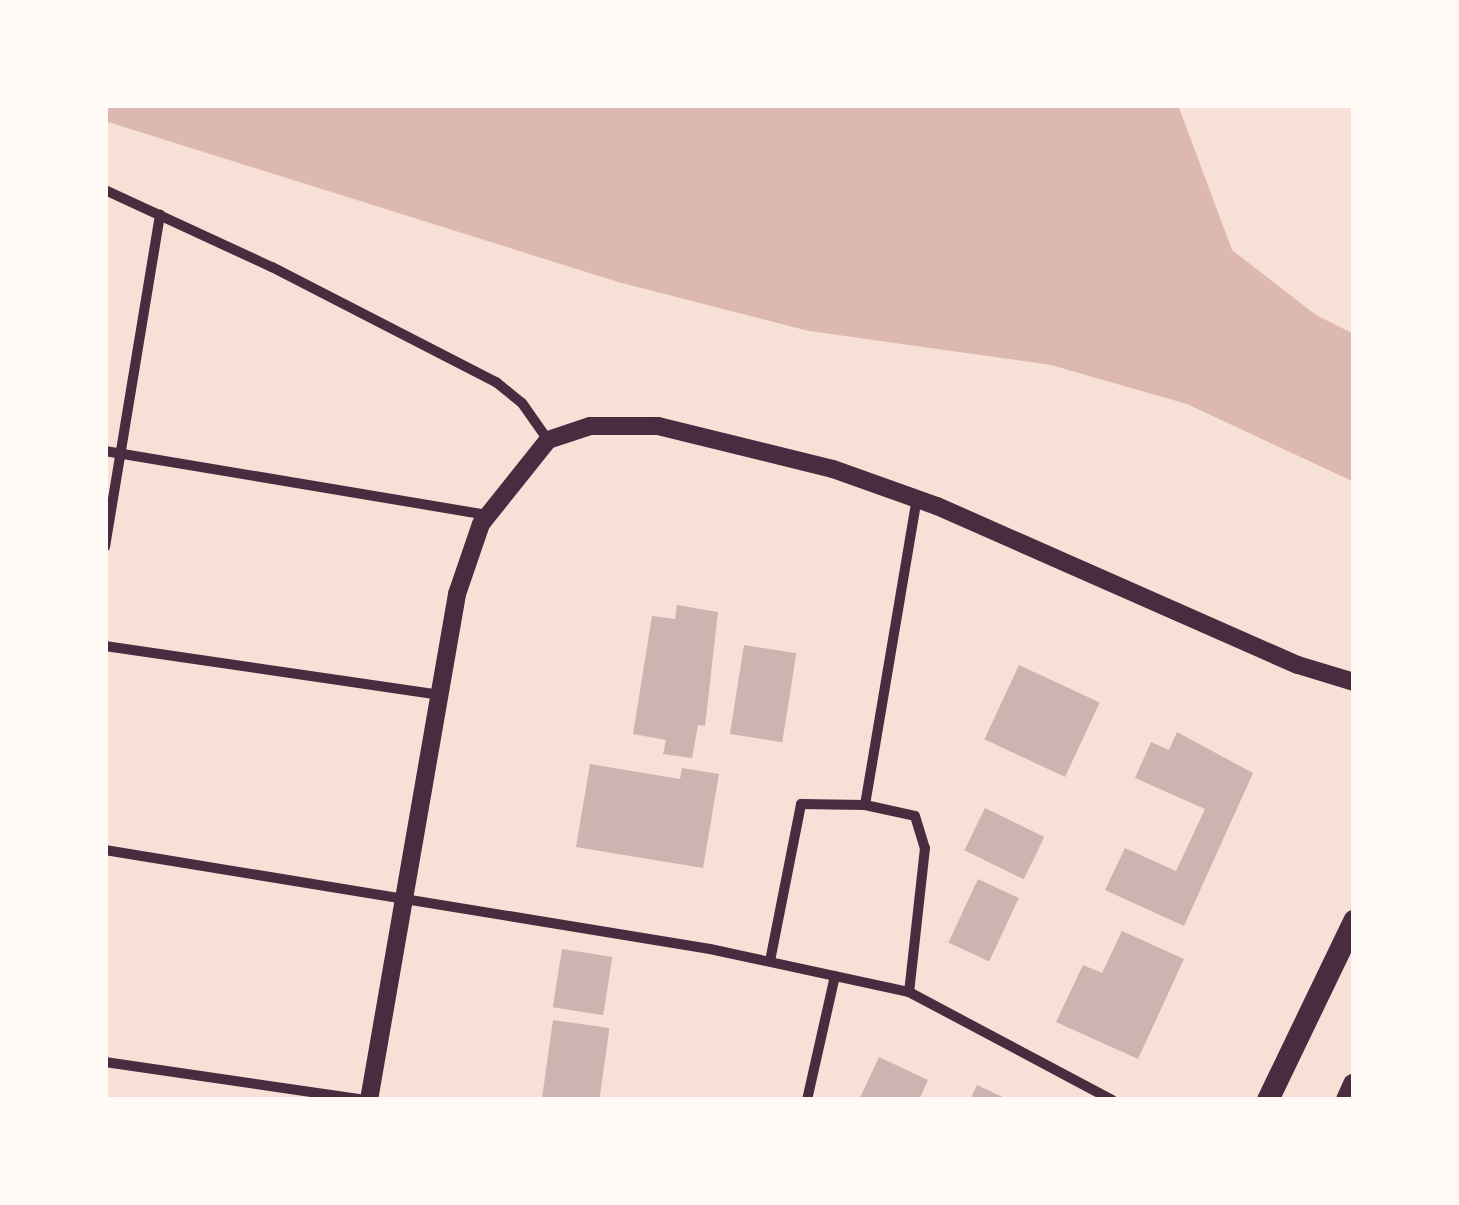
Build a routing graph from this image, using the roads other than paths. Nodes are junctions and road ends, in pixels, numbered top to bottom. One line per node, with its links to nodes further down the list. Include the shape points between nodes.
1 (105, 190): 2 (street)
2 (160, 215): 3 (street, via 496,382 522,402); 5 (street)
3 (548, 440): 6 (street, via 590,426 658,426 758,447); 7 (street)
4 (105, 450): 5 (street)
5 (120, 453): 7 (street); 8 (street)
6 (917, 499): 10 (street, via 1298,666); 12 (street)
7 (489, 515): 11 (street, via 458,594)
8 (105, 546)
9 (105, 646): 11 (street)
10 (1354, 682)
11 (436, 694): 14 (street)
12 (865, 805): 16 (street, via 808,800 797,812); 18 (street, via 915,816 925,833)
13 (105, 850): 14 (street)
14 (402, 898): 16 (street); 21 (street)
15 (1354, 921): 24 (main road)
16 (770, 961): 17 (street)
17 (835, 976): 18 (street); 22 (street)
18 (909, 992): 23 (street)
19 (105, 1062): 21 (street)
20 (1354, 1084): 25 (main road)
21 (368, 1100)
22 (807, 1100)
23 (1112, 1100)
24 (1268, 1100)
25 (1346, 1100)

